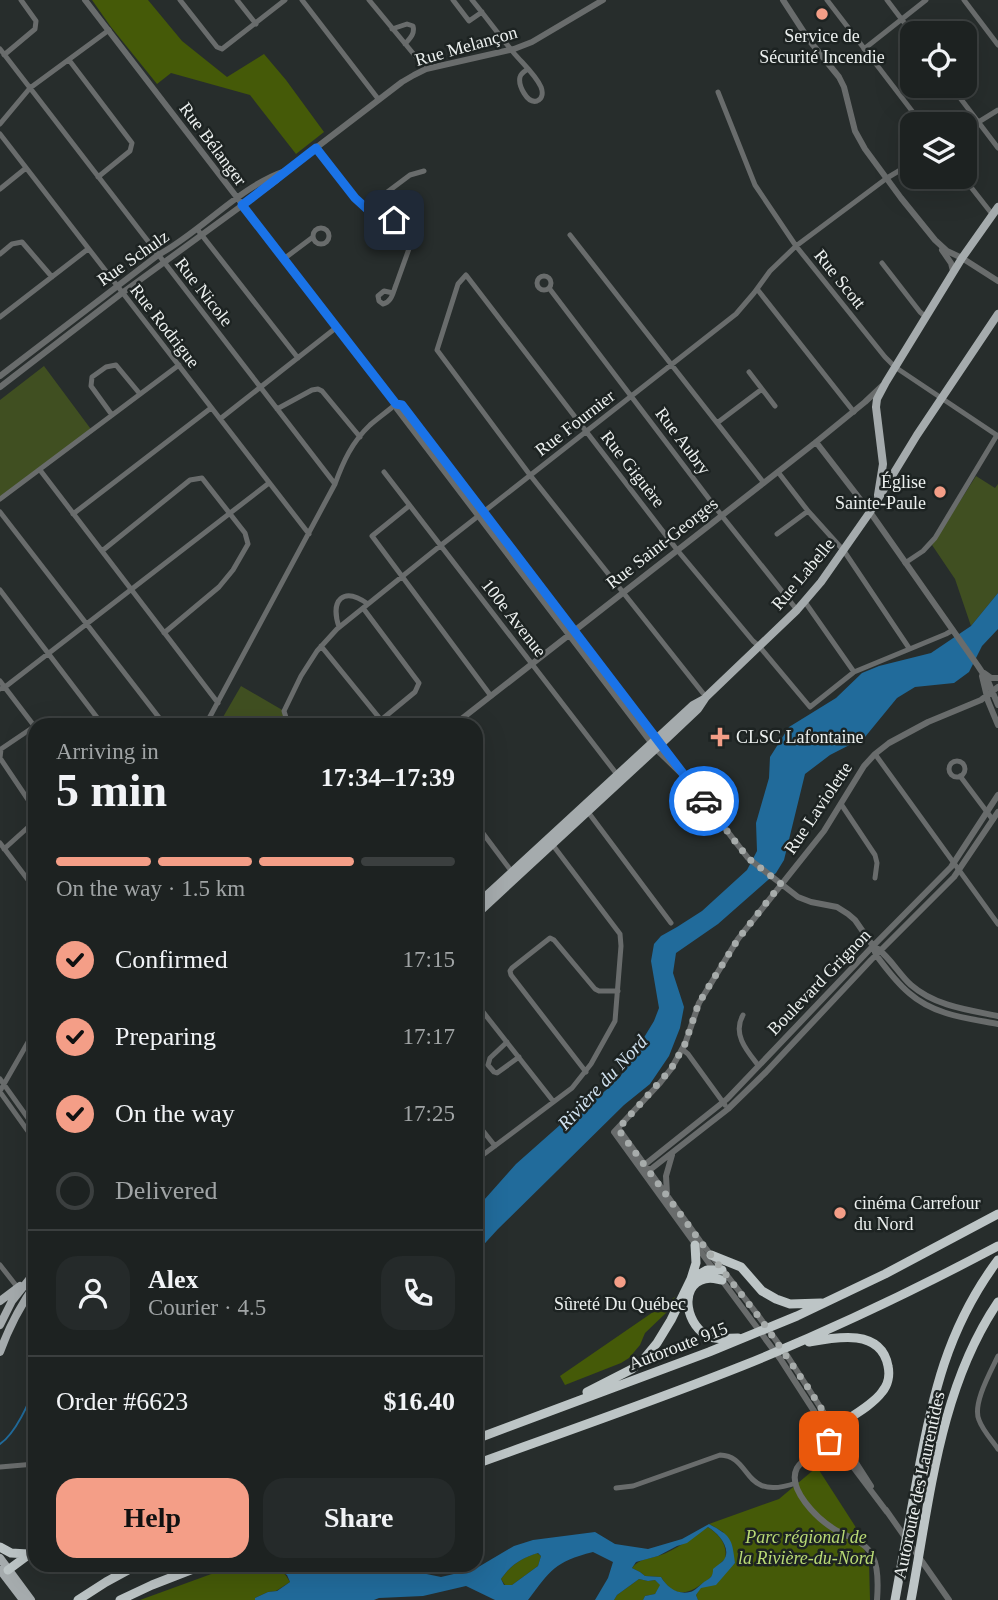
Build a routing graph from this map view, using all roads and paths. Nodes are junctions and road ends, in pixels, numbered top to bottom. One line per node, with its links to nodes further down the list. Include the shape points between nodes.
1 (21, 0): 27 (street, via 36,21 35,29)
2 (85, 0): 22 (street, Rue Bélanger)
3 (180, 0): 19 (street, via 222,49)
4 (237, 0): 19 (street)
5 (285, 0): 19 (street)
6 (302, 0): 34 (street)
7 (369, 0): 21 (street)
8 (453, 0): 17 (street, via 469,21)
9 (472, 0): 17 (street)
10 (603, 0): 25 (street, Rue Melançon, via 532,42)
11 (783, 0): 20 (street)
12 (789, 0): 20 (street)
13 (827, 0): 26 (street)
14 (887, 0): 18 (street)
15 (926, 0): 18 (street)
16 (964, 0): 24 (street)
17 (482, 12): 25 (street)
18 (902, 19): 26 (street)
19 (256, 23)
20 (799, 24): 46 (street, via 839,77 855,131)
21 (392, 29): 23 (street); 23 (street, via 412,26 412,37)
22 (109, 30): 28 (street); 49 (street, Rue Bélanger)
23 (405, 44): 29 (street)
24 (998, 45)
25 (511, 49): 29 (street, Rue Melançon); 30 (street)
26 (864, 49): 36 (street)
27 (2, 52): 31 (street, Rue Nicole)
28 (69, 60): 31 (street); 45 (street, via 132,143 130,151)
29 (426, 69): 34 (street, Rue Melançon)
30 (527, 69): 30 (street, via 542,90 534,102 521,87 520,77)
31 (30, 88): 38 (street); 45 (street, Rue Nicole)
32 (718, 92): 56 (street, Rue Scott, via 755,185)
33 (960, 98): 37 (street)
34 (379, 100): 40 (street, Rue Melançon)
35 (998, 110): 37 (street)
36 (913, 112)
37 (979, 122): 41 (street)
38 (0, 124)
39 (0, 134): 42 (street, Rue Rodrigue)
40 (316, 148): 49 (street, Rue Melançon); 50 (street)
41 (998, 148)
42 (26, 168): 47 (street); 57 (street, Rue Rodrigue)
43 (900, 170): 46 (street, Rue Fournier)
44 (424, 171): 50 (street, via 410,174)
45 (99, 177): 59 (street, Rue Nicole)
46 (887, 178): 55 (street); 56 (street, Rue Fournier)
47 (0, 189)
48 (974, 189): 51 (street)
49 (240, 201): 52 (street, Rue Schulz); 60 (street, Rue Bélanger)
50 (366, 208): 71 (street, via 413,227 415,232)
51 (995, 211): 61 (main road, Rue Saint-Georges)
52 (199, 233): 59 (street, Rue Schulz); 62 (street, Rue Schulz); 78 (street)
53 (570, 235): 80 (street)
54 (313, 237): 60 (street)
55 (935, 240): 61 (street); 64 (street)
56 (796, 246): 69 (street, Rue Fournier); 81 (street, Rue Scott)
57 (88, 249): 65 (street); 67 (street, Rue Rodrigue)
58 (0, 254): 65 (street, via 22,242)
59 (158, 255): 62 (street, Rue Nicole); 67 (street, Rue Schulz)
60 (285, 258): 75 (street, Rue Bélanger)
61 (961, 258): 64 (main road, Rue Saint-Georges); 66 (street)
62 (164, 262): 70 (street, Rue Schulz); 86 (street, Rue Nicole)
63 (882, 263): 74 (street)
64 (953, 271): 74 (main road, Rue Saint-Georges)
65 (52, 277): 73 (street)
66 (998, 281)
67 (117, 285): 70 (street, Rue Rodrigue); 76 (street, Rue Schulz)
68 (549, 288): 89 (street, Rue Aubry)
69 (757, 289): 80 (street, Rue Fournier, via 736,314); 95 (street)
70 (122, 292): 77 (street, Rue Schulz); 79 (street, Rue Rodrigue)
71 (393, 293)
72 (998, 314): 90 (main road, Rue Labelle)
73 (0, 317)
74 (926, 317): 81 (main road, Rue Saint-Georges)
75 (337, 327): 78 (street); 91 (street, Rue Bélanger)
76 (34, 350): 77 (street); 83 (street, Rue Schulz)
77 (39, 357): 85 (street, Rue Schulz)
78 (298, 358): 86 (street)
79 (178, 365): 88 (street); 93 (street, Rue Rodrigue)
80 (671, 365): 89 (street, Rue Fournier); 98 (street)
81 (895, 367): 84 (main road, Rue Saint-Georges); 90 (street, Rue Scott)
82 (749, 372): 87 (street)
83 (0, 376)
84 (886, 382): 95 (street, Rue Saint-Georges); 103 (main road, Rue Saint-Georges, via 876,408)
85 (0, 387)
86 (261, 387): 94 (street, Rue Nicole); 97 (street)
87 (762, 389): 92 (street); 98 (street)
88 (140, 394): 96 (street); 96 (street, via 116,365 92,377 91,386)
89 (631, 396): 99 (street, Rue Fournier); 121 (street, Rue Aubry)
90 (942, 399): 101 (street, Rue Scott); 104 (main road, Rue Labelle)
91 (396, 404): 100 (street); 120 (street, Rue Bélanger)
92 (775, 406)
93 (211, 408): 97 (street, Rue Rodrigue); 119 (street)
94 (277, 409): 100 (street, via 318,389); 110 (street, Rue Nicole)
95 (854, 411): 102 (street, Rue Saint-Georges)
96 (113, 415): 105 (street)
97 (220, 419): 109 (street, Rue Rodrigue)
98 (717, 423): 111 (street)
99 (586, 431): 108 (street, Rue Fournier); 108 (street, Rue Giguère, via 466,275 458,284 437,350); 126 (street, Rue Giguère)
100 (360, 436): 110 (street)
101 (997, 436): 128 (street, via 935,538)
102 (816, 442): 107 (street, Rue Saint-Georges); 117 (street)
103 (881, 452): 104 (main road, via 892,463); 113 (main road, Rue Saint-Georges)
104 (901, 459): 113 (main road, Rue Labelle)
105 (40, 470): 112 (street); 119 (street)
106 (384, 472): 114 (street, 100e Avenue)
107 (778, 472): 111 (street, Rue Saint-Georges); 115 (street)
108 (530, 475): 120 (street, Rue Fournier); 132 (street)
109 (269, 483): 118 (street); 122 (street, Rue Rodrigue)
110 (335, 484): 122 (street)
111 (764, 484): 121 (street, Rue Saint-Georges)
112 (0, 499)
113 (877, 501): 117 (main road, Rue Labelle)
114 (410, 506): 124 (street, 100e Avenue); 129 (street, via 372,536)
115 (808, 511): 123 (street); 127 (street)
116 (0, 512): 137 (street)
117 (870, 512): 127 (main road, Rue Labelle); 128 (street)
118 (229, 513): 125 (street, via 202,478 190,481); 131 (street); 140 (street, via 248,544 219,587)
119 (73, 514): 125 (street)
120 (481, 514): 124 (street, Rue Fournier); 141 (street, Rue Bélanger)
121 (722, 516): 126 (street, Rue Saint-Georges); 136 (street, Rue Aubry)
122 (309, 534): 155 (street)
123 (778, 534)
124 (440, 546): 129 (street, Rue Fournier); 146 (street, 100e Avenue)
125 (102, 551): 131 (street)
126 (678, 551): 132 (street, Rue Saint-Georges); 143 (street, Rue Giguère)
127 (844, 551): 133 (main road, Rue Labelle); 144 (street)
128 (905, 563): 139 (street)
129 (402, 577): 134 (street, Rue Fournier); 153 (street)
130 (0, 590): 145 (street)
131 (131, 590): 137 (street); 140 (street)
132 (624, 593): 141 (street, Rue Saint-Georges); 154 (street)
133 (805, 602): 136 (main road, Rue Labelle); 148 (street)
134 (368, 604): 135 (street, Rue Fournier); 138 (street, via 349,595 341,598 335,615)
135 (363, 608): 138 (street, Rue Fournier); 163 (street, via 419,683 415,692)
136 (797, 610): 143 (main road, Rue Labelle)
137 (86, 624): 145 (street); 159 (street)
138 (339, 627): 142 (street, Rue Fournier)
139 (953, 630): 144 (street); 147 (street)
140 (164, 633): 155 (street)
141 (572, 633): 146 (street, Rue Saint-Georges); 167 (street, Rue Bélanger)
142 (321, 646): 161 (street, Rue Fournier, via 288,702); 162 (street)
143 (760, 646): 148 (street, Rue Giguère, via 810,707); 154 (main road, Rue Labelle)
144 (909, 648): 148 (street)
145 (48, 654): 151 (street); 158 (street)
146 (532, 664): 153 (street, Rue Saint-Georges); 170 (street, 100e Avenue)
147 (979, 668): 149 (street); 152 (street)
148 (854, 672)
149 (998, 678)
150 (0, 681): 151 (street)
151 (2, 688): 157 (street)
152 (992, 691): 156 (street); 165 (street); 168 (street, Rue Laviolette, via 912,730)
153 (491, 696): 164 (street, Rue Saint-Georges)
154 (706, 697): 167 (main road, Rue Labelle)
155 (218, 703): 160 (street)
156 (998, 705)
157 (28, 718)
158 (97, 718)
159 (159, 718)
160 (209, 718)
161 (286, 718)
162 (379, 718)
163 (383, 718)
164 (463, 718)
165 (998, 725)
166 (28, 731): 172 (street, via 1,750 0,758)
167 (657, 744): 170 (main road, Rue Labelle); 188 (street, Rue Bélanger, via 748,858)
168 (875, 754): 173 (street, Rue Laviolette); 183 (street)
169 (960, 776): 175 (street)
170 (619, 777): 174 (main road, Rue Labelle)
171 (998, 795): 175 (street, Boulevard Grignon)
172 (28, 800)
173 (841, 804): 186 (street, via 875,855); 188 (street, Rue Laviolette)
174 (586, 809): 180 (main road, Rue Labelle); 191 (street)
175 (986, 812): 177 (street); 183 (street, Boulevard Grignon)
176 (998, 812): 177 (street, Boulevard Grignon)
177 (993, 820): 184 (street, Boulevard Grignon)
178 (28, 827): 182 (street)
179 (483, 833): 185 (street)
180 (550, 842): 185 (main road, Rue Labelle); 195 (street, via 620,934)
181 (0, 843): 182 (street)
182 (4, 849): 187 (street)
183 (954, 862): 184 (street); 193 (street, Boulevard Grignon)
184 (960, 870): 192 (street); 194 (street, Boulevard Grignon)
185 (514, 875): 189 (main road); 190 (main road)
186 (875, 878)
187 (28, 880)
188 (781, 884): 193 (street, Rue Bélanger, via 804,900 843,911); 202 (street, Rue Laviolette, via 738,939 703,996)
189 (483, 899)
190 (483, 908)
191 (671, 923)
192 (998, 924)
193 (873, 946): 194 (street); 204 (street, Boulevard Grignon)
194 (878, 953): 198 (street, via 909,984 939,1003); 199 (street, via 906,990 926,1005 952,1016); 210 (street, Boulevard Grignon)
195 (618, 991): 205 (street, via 615,1021); 205 (street, via 595,989 551,938 510,971)
196 (483, 1012): 201 (street)
197 (743, 1016): 204 (street, via 740,1036)
198 (998, 1016)
199 (998, 1024)
200 (28, 1041): 206 (street)
201 (507, 1042): 203 (street); 203 (street, via 488,1065 497,1073)
202 (682, 1049): 209 (street); 217 (street, Rue Laviolette, via 665,1078 616,1130)
203 (519, 1057): 208 (street)
204 (758, 1065): 209 (street, Boulevard Grignon)
205 (586, 1072): 208 (street)
206 (2, 1082): 207 (street); 211 (street)
207 (0, 1092): 212 (street)
208 (554, 1101): 214 (street)
209 (723, 1102): 210 (street); 217 (street, Boulevard Grignon)
210 (729, 1109): 216 (street, Boulevard Grignon)
211 (28, 1118)
212 (28, 1131)
213 (483, 1131): 214 (street)
214 (495, 1146): 215 (street)
215 (483, 1155)
216 (672, 1155): 217 (street, Boulevard Grignon); 218 (street)
217 (644, 1170): 218 (street); 220 (street)
218 (667, 1194): 222 (street)
219 (998, 1214): 234 (highway, Autoroute 915)
220 (695, 1245): 225 (street); 227 (highway)
221 (998, 1246): 238 (highway)
222 (711, 1255): 225 (street); 234 (highway, via 741,1267 762,1291 780,1301)
223 (998, 1260): 262 (highway, Autoroute des Laurentides, via 962,1318 939,1377)
224 (0, 1265): 230 (street)
225 (718, 1270): 227 (highway); 228 (street); 235 (street)
226 (28, 1279): 230 (main road)
227 (691, 1279): 241 (highway, via 668,1325 640,1363)
228 (722, 1280): 235 (street); 237 (highway, via 706,1278 694,1286 688,1303 691,1319 712,1337)
229 (28, 1281): 236 (main road)
230 (18, 1288): 232 (main road)
231 (28, 1294): 239 (main road)
232 (0, 1301)
233 (998, 1302): 263 (highway, Autoroute des Laurentides, via 970,1352 948,1410)
234 (826, 1303): 237 (highway, Autoroute 915)
235 (758, 1322): 242 (street)
236 (0, 1325)
237 (747, 1337): 241 (highway, Autoroute 915)
238 (793, 1345): 242 (highway, via 855,1337 873,1344 885,1357 888,1376 883,1392); 245 (highway)
239 (0, 1352)
240 (998, 1356): 244 (street, via 977,1415)
241 (541, 1415): 243 (highway, Autoroute 915)
242 (833, 1434): 248 (street, via 816,1443 798,1466); 264 (street)
243 (483, 1436)
244 (998, 1449)
245 (483, 1462)
246 (28, 1465): 247 (street)
247 (0, 1467)
248 (796, 1483): 249 (street, via 782,1488 758,1485 730,1456 720,1455); 261 (street, via 800,1496 820,1520 871,1553)
249 (616, 1488)
250 (0, 1547): 251 (highway, via 11,1553)
251 (28, 1552)
252 (28, 1554): 254 (highway)
253 (0, 1558): 254 (main road)
254 (3, 1572): 257 (main road); 258 (main road)
255 (124, 1572): 259 (highway)
256 (185, 1572): 260 (highway)
257 (23, 1600)
258 (31, 1600)
259 (79, 1600)
260 (120, 1600)
261 (877, 1600)
262 (895, 1600)
263 (911, 1600)
264 (949, 1600)

